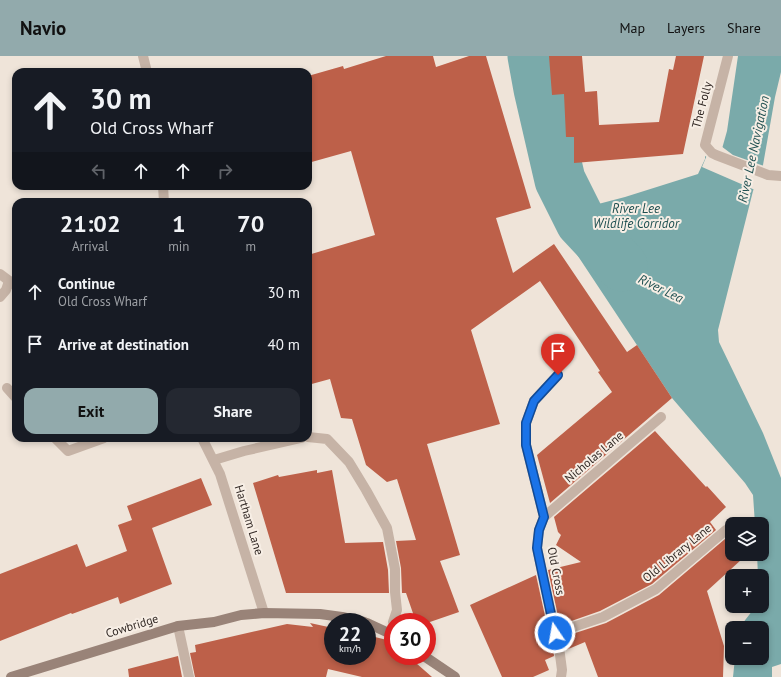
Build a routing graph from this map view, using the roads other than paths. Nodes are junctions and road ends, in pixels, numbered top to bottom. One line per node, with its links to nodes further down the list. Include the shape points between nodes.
1 (143, 56): 3 (street)
2 (728, 56): 4 (street, The Folly, via 705,145 716,155 768,175)
3 (146, 68)
4 (781, 176)
5 (0, 274): 6 (street)
6 (12, 283): 7 (street)
7 (0, 297)
8 (558, 375): 18 (street, via 534,401 526,423 526,445)
9 (7, 388): 10 (street)
10 (12, 394)
11 (661, 417): 18 (street, Nicholas Lane)
12 (312, 438): 21 (street, via 327,440 348,462 387,528 395,569)
13 (59, 442): 14 (street, via 68,451)
14 (93, 442)
15 (204, 442): 17 (street, Hartham Lane)
16 (283, 442): 17 (street)
17 (214, 460): 20 (street, Hartham Lane)
18 (544, 517): 24 (street, Old Cross, via 539,530 537,548)
19 (725, 531): 24 (street, Old Library Lane, via 656,589 603,617)
20 (264, 613): 22 (main road); 23 (main road, Cowbridge)
21 (396, 613)
22 (324, 615)
23 (178, 626): 26 (main road, Cowbridge); 27 (street)
24 (555, 633): 29 (street, Old Cross, via 559,647)
25 (436, 664): 28 (main road)
26 (11, 677)
27 (189, 677)
28 (455, 677)
29 (561, 677)

